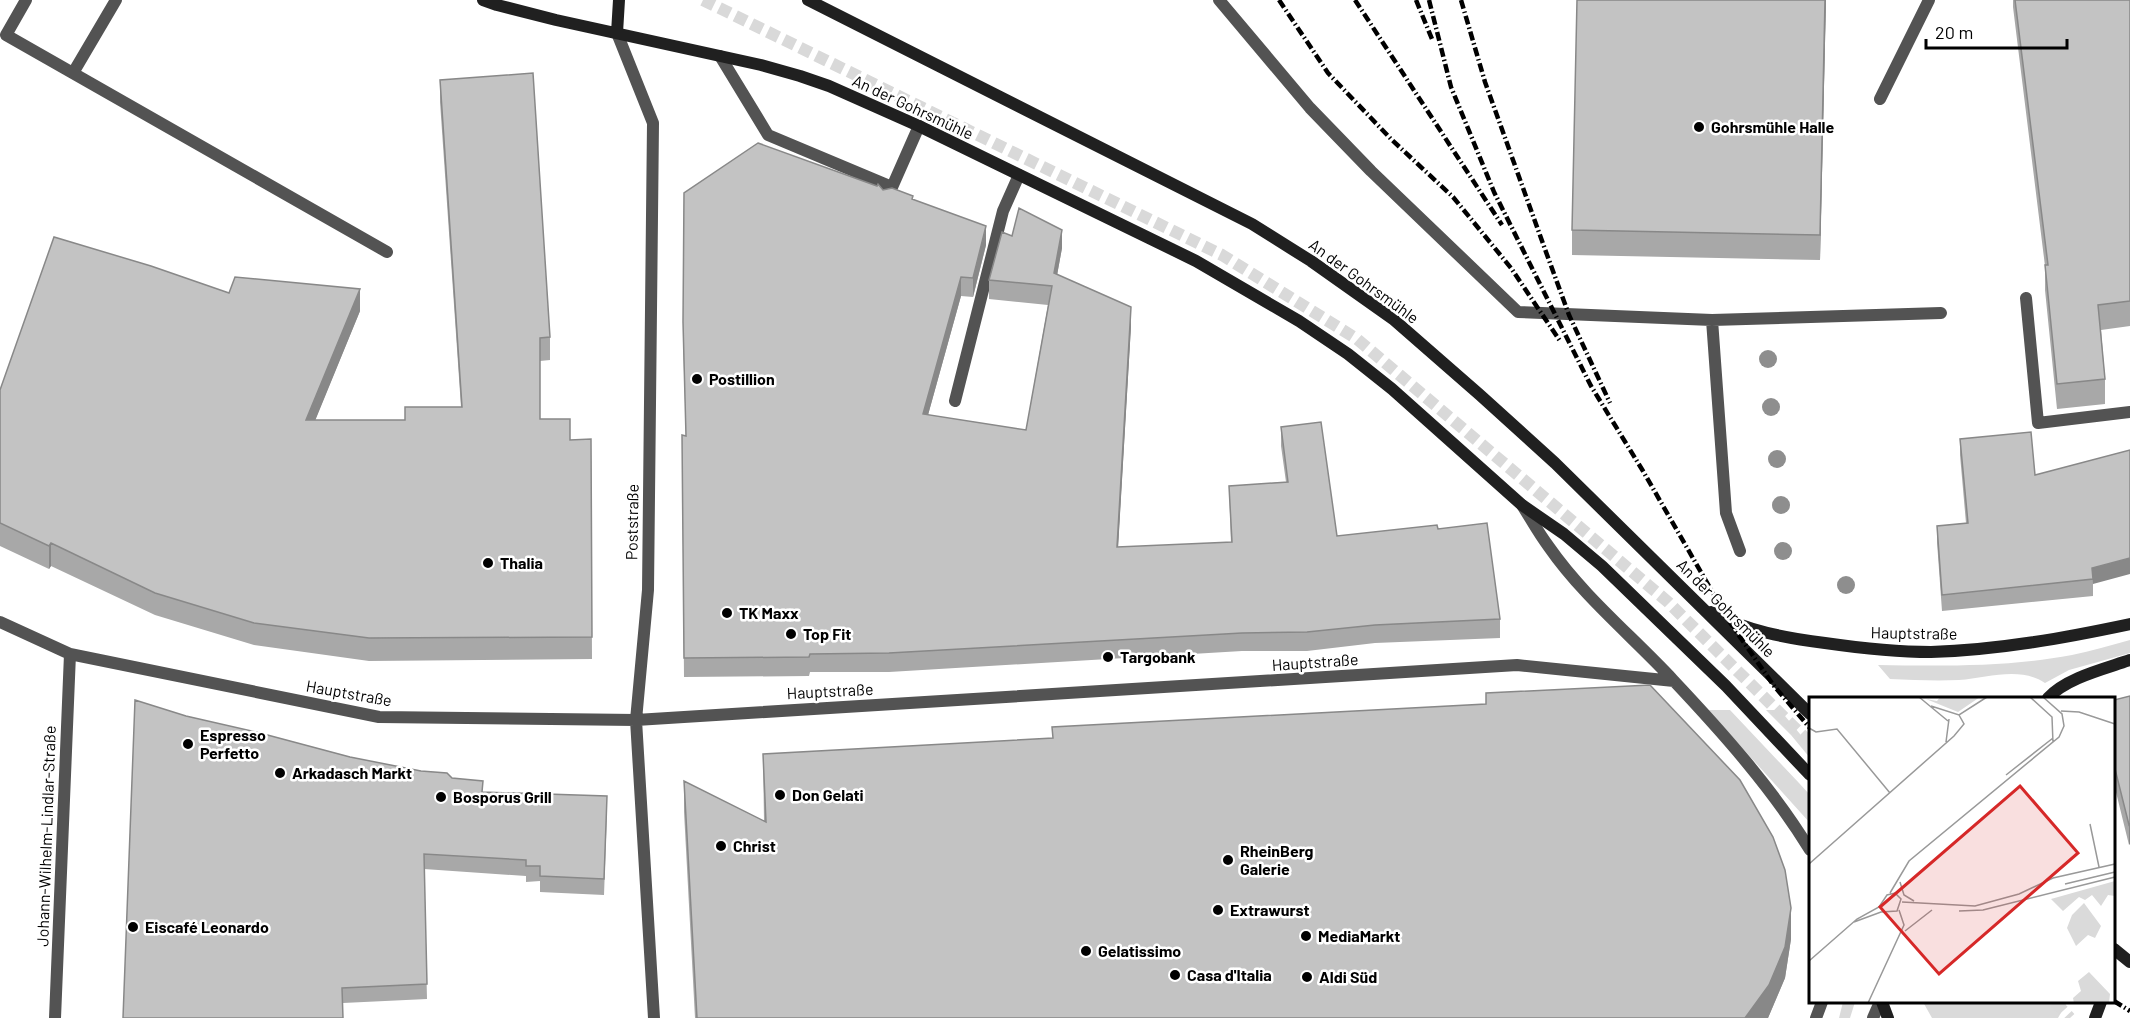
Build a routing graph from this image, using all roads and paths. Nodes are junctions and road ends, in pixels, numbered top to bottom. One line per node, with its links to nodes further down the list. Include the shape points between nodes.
1 (26, 0): 10 (street, via 6,35)
2 (116, 0): 10 (street)
3 (483, 0): 8 (main road, An der Gohrsmühle)
4 (620, 0): 8 (main road)
5 (808, 0): 24 (main road, An der Gohrsmühle, via 1252,224 1311,261 1393,319 1480,395)
6 (1219, 0): 19 (street, via 1310,108 1518,312)
7 (1929, 0): 11 (street)
8 (617, 33): 9 (main road, An der Gohrsmühle); 32 (street, Poststraße, via 653,123 648,590)
9 (720, 56): 12 (main road, An der Gohrsmühle, via 800,76); 14 (street, via 768,135)
10 (74, 73): 16 (street)
11 (1880, 99)
12 (919, 126): 13 (main road, An der Gohrsmühle); 14 (street)
13 (1019, 175): 20 (street, via 1003,211); 22 (main road, An der Gohrsmühle, via 1196,261 1299,321 1392,389)
14 (892, 187): 15 (street)
15 (886, 201)
16 (387, 252)
17 (2026, 298): 21 (street, via 2038,423)
18 (1941, 313): 19 (street)
19 (1712, 320): 23 (street, via 1726,513)
20 (955, 401)
21 (2130, 412)
22 (1522, 505): 29 (street, An der Gohrsmühle, via 1585,590); 33 (main road, An der Gohrsmühle, via 1602,566 1726,686)
23 (1740, 551)
24 (1702, 608): 26 (main road, Hauptstraße, via 1729,621 1794,639 1928,652 2022,645); 31 (main road, An der Gohrsmühle)
25 (0, 622): 27 (street, Hauptstraße)
26 (2130, 624)
27 (70, 654): 32 (street, Hauptstraße, via 379,717); 41 (street, Johann-Wilhelm-Lindlar-Straße)
28 (2130, 660): 30 (main road, via 2066,684)
29 (1674, 681): 32 (street, Hauptstraße, via 1517,665); 34 (street, An der Gohrsmühle, via 1756,775)
30 (2050, 697)
31 (1809, 713)
32 (636, 720): 42 (street, Poststraße)
33 (1809, 774)
34 (1809, 848)
35 (2115, 950): 36 (main road)
36 (2130, 962)
37 (1822, 1003): 43 (street)
38 (1880, 1003): 44 (street)
39 (1881, 1003): 45 (main road)
40 (2101, 1003): 46 (main road)
41 (55, 1018)
42 (654, 1018)
43 (1816, 1018)
44 (1873, 1018)
45 (1888, 1018)
46 (2095, 1018)

